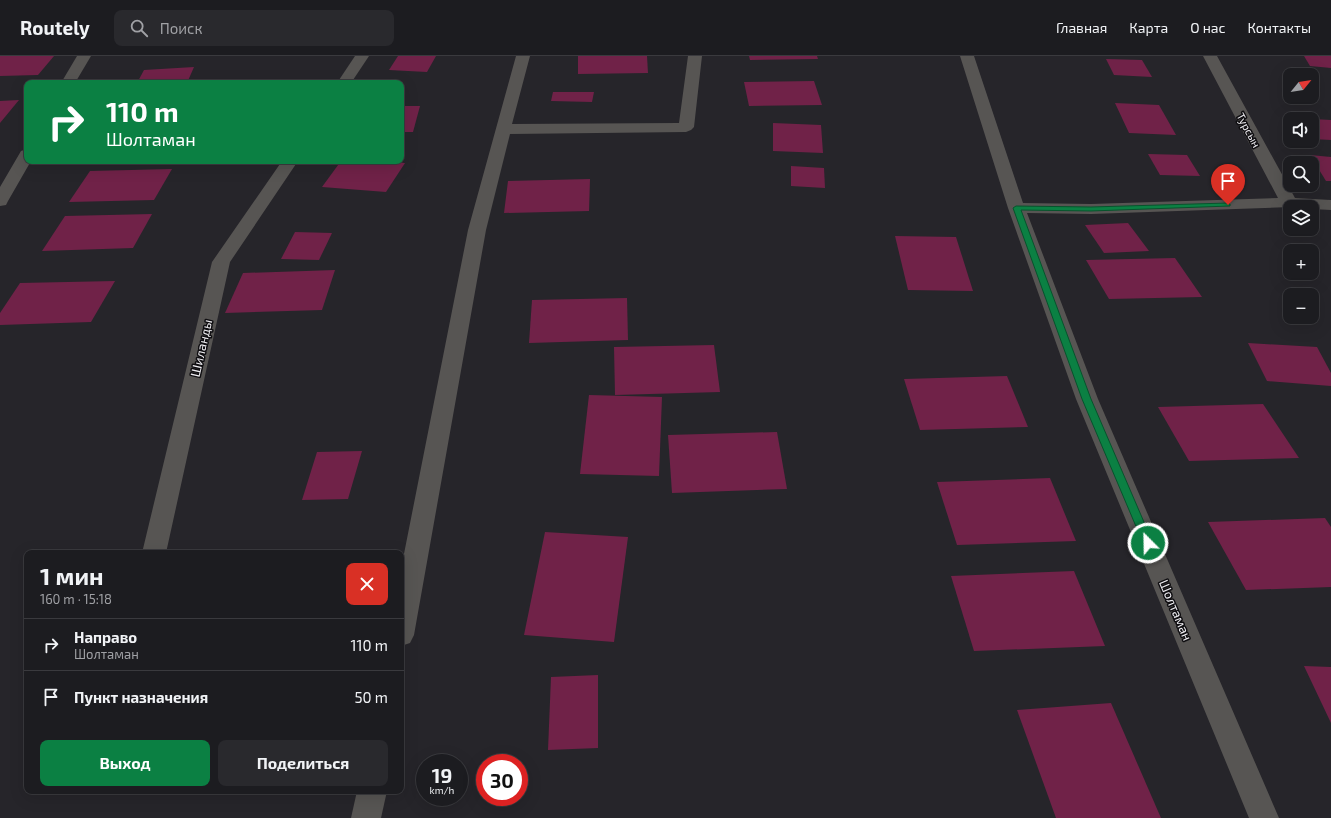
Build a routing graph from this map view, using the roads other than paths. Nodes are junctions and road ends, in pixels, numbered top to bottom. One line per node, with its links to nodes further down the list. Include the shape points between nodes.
1 (84, 56): 7 (street)
2 (362, 56): 8 (street)
3 (523, 56): 9 (street)
4 (695, 56): 9 (street, via 686,127)
5 (967, 56): 17 (street, Шолтаман)
6 (1210, 56): 13 (street, Турсын)
7 (70, 80)
8 (346, 80)
9 (503, 129): 19 (street, via 478,230)
10 (24, 159): 12 (street)
11 (288, 164): 18 (street, Шиланды, via 221,262)
12 (0, 200)
13 (1287, 200)
14 (1283, 203): 17 (street, via 1091,209)
15 (1319, 204): 16 (street)
16 (1331, 205)
17 (1016, 208): 22 (street, Шолтаман, via 1087,399)
18 (155, 550)
19 (404, 620)
20 (371, 794): 21 (street)
21 (366, 818)
22 (1264, 818)

